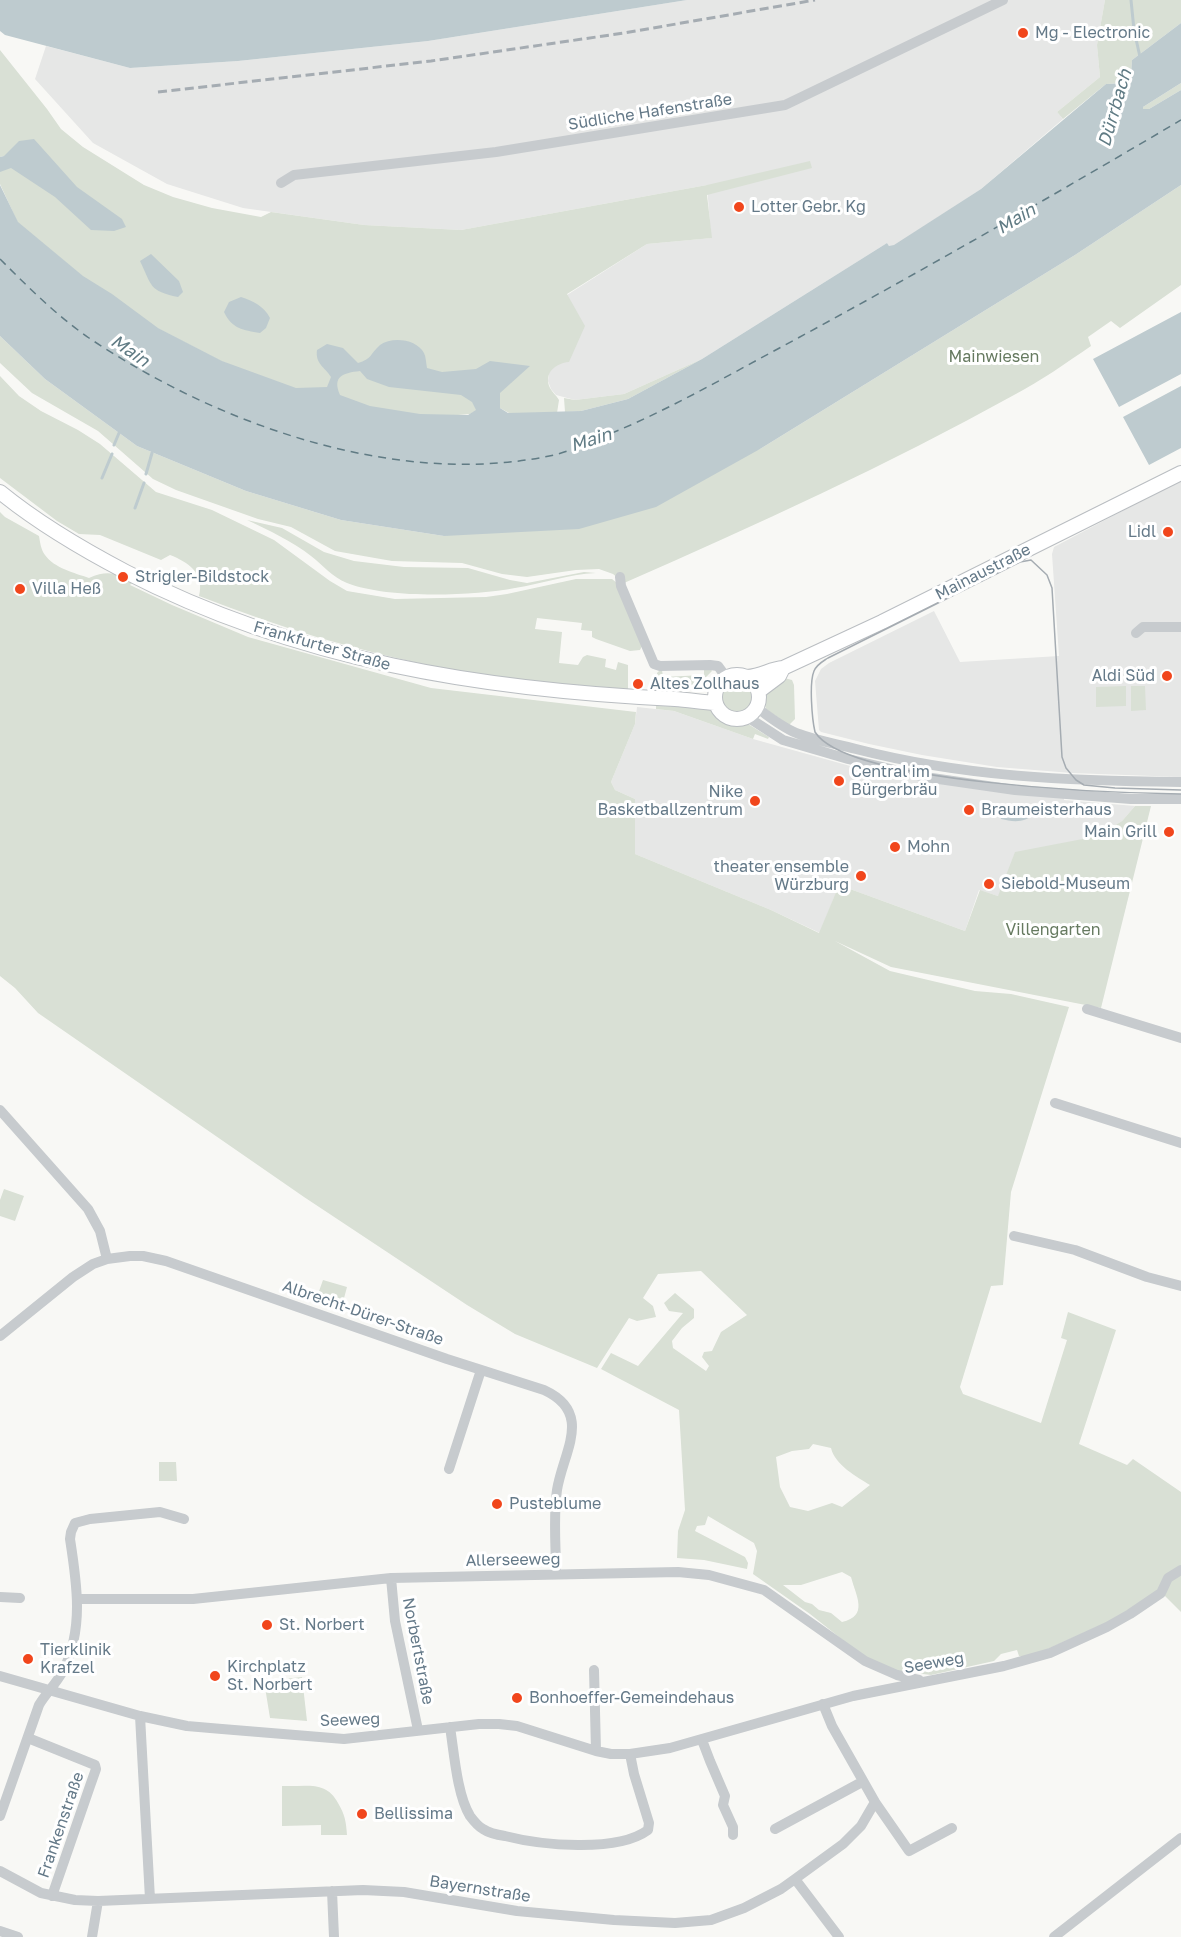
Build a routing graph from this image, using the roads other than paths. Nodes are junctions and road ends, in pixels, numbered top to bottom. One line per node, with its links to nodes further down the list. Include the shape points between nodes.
1 (1003, 0): 2 (street, Südliche Hafenstraße, via 785,105 496,152 294,175)
2 (281, 183)
3 (1181, 473): 8 (main road, Mainaustraße)
4 (0, 492): 12 (main road, Frankfurter Straße, via 57,532 145,581 217,614 309,645 376,663 491,684 582,694)
5 (620, 577): 9 (street, via 654,664 718,666)
6 (1181, 627): 7 (street, via 1143,627)
7 (1136, 633)
8 (783, 668): 10 (main road, Mainaustraße, via 761,676); 11 (main road, Mainaustraße, via 779,676)
9 (723, 673): 10 (main road); 12 (main road)
10 (747, 676): 11 (main road)
11 (759, 691): 13 (main road)
12 (715, 697): 13 (main road, via 729,718)
13 (753, 712): 14 (street, via 752,720 783,740 848,759)
14 (907, 767): 15 (street); 18 (street)
15 (972, 772): 16 (street); 18 (street)
16 (1015, 776): 17 (street); 19 (street)
17 (1181, 782)
18 (972, 785): 19 (street)
19 (1015, 790): 20 (street)
20 (1181, 800)
21 (1087, 1009): 22 (street)
22 (1181, 1038)
23 (1055, 1103): 25 (street)
24 (0, 1110): 27 (street, via 88,1209 100,1231)
25 (1181, 1143)
26 (1014, 1236): 28 (street, via 1076,1250)
27 (107, 1259): 29 (street, Albrecht-Dürer-Straße, via 73,1277); 30 (street, Albrecht-Dürer-Straße, via 143,1256 166,1261)
28 (1181, 1286)
29 (0, 1336)
30 (481, 1370): 31 (street); 34 (street, Albrecht-Dürer-Straße, via 555,1395 570,1416 573,1432 557,1491)
31 (449, 1469)
32 (184, 1519): 38 (street, via 159,1512 75,1523 70,1539)
33 (1181, 1570): 41 (street, Seeweg, via 1168,1578 1161,1593 1107,1627 1050,1653)
34 (556, 1574): 35 (street, Allerseeweg); 41 (street, Allerseeweg, via 678,1572 742,1583 764,1590 865,1661)
35 (391, 1578): 38 (street, Allerseeweg, via 193,1599); 46 (street, Norbertstraße, via 395,1621)
36 (0, 1597): 37 (street)
37 (20, 1598)
38 (77, 1599): 42 (street, via 74,1642)
39 (594, 1670): 49 (street)
40 (0, 1676): 42 (street, Seeweg)
41 (922, 1681): 43 (street, Seeweg)
42 (50, 1689): 44 (street, Seeweg); 47 (street, via 39,1705)
43 (823, 1704): 48 (street, Seeweg); 51 (street)
44 (140, 1716): 46 (street, Seeweg, via 187,1726 330,1738); 62 (street)
45 (450, 1727): 46 (street, Seeweg); 49 (street, Seeweg, via 517,1726); 50 (street, via 462,1798 470,1816 483,1829 535,1843 595,1844 621,1841 648,1830 650,1823)
46 (418, 1730)
47 (28, 1738): 53 (street); 61 (street, Frankenstraße, via 92,1762 96,1769)
48 (702, 1740): 50 (street, Seeweg); 56 (street, via 725,1796 723,1805)
49 (596, 1751): 50 (street, Seeweg)
50 (630, 1754)
51 (862, 1782): 52 (street); 55 (street)
52 (875, 1802): 54 (street, via 909,1851); 59 (street, Bayernstraße, via 861,1826 843,1844)
53 (0, 1816)
54 (952, 1828)
55 (775, 1829)
56 (733, 1835)
57 (1181, 1838): 69 (street)
58 (0, 1871): 61 (street, Bayernstraße)
59 (795, 1880): 60 (street, Bayernstraße, via 728,1914 711,1920 675,1923 517,1911 404,1892); 68 (street)
60 (332, 1891): 62 (street, Bayernstraße); 67 (street)
61 (52, 1896): 63 (street, Bayernstraße)
62 (150, 1899): 63 (street, Bayernstraße)
63 (98, 1901): 66 (street)
64 (0, 1931): 65 (street)
65 (18, 1937)
66 (92, 1937)
67 (334, 1937)
68 (839, 1937)
69 (1054, 1937)

